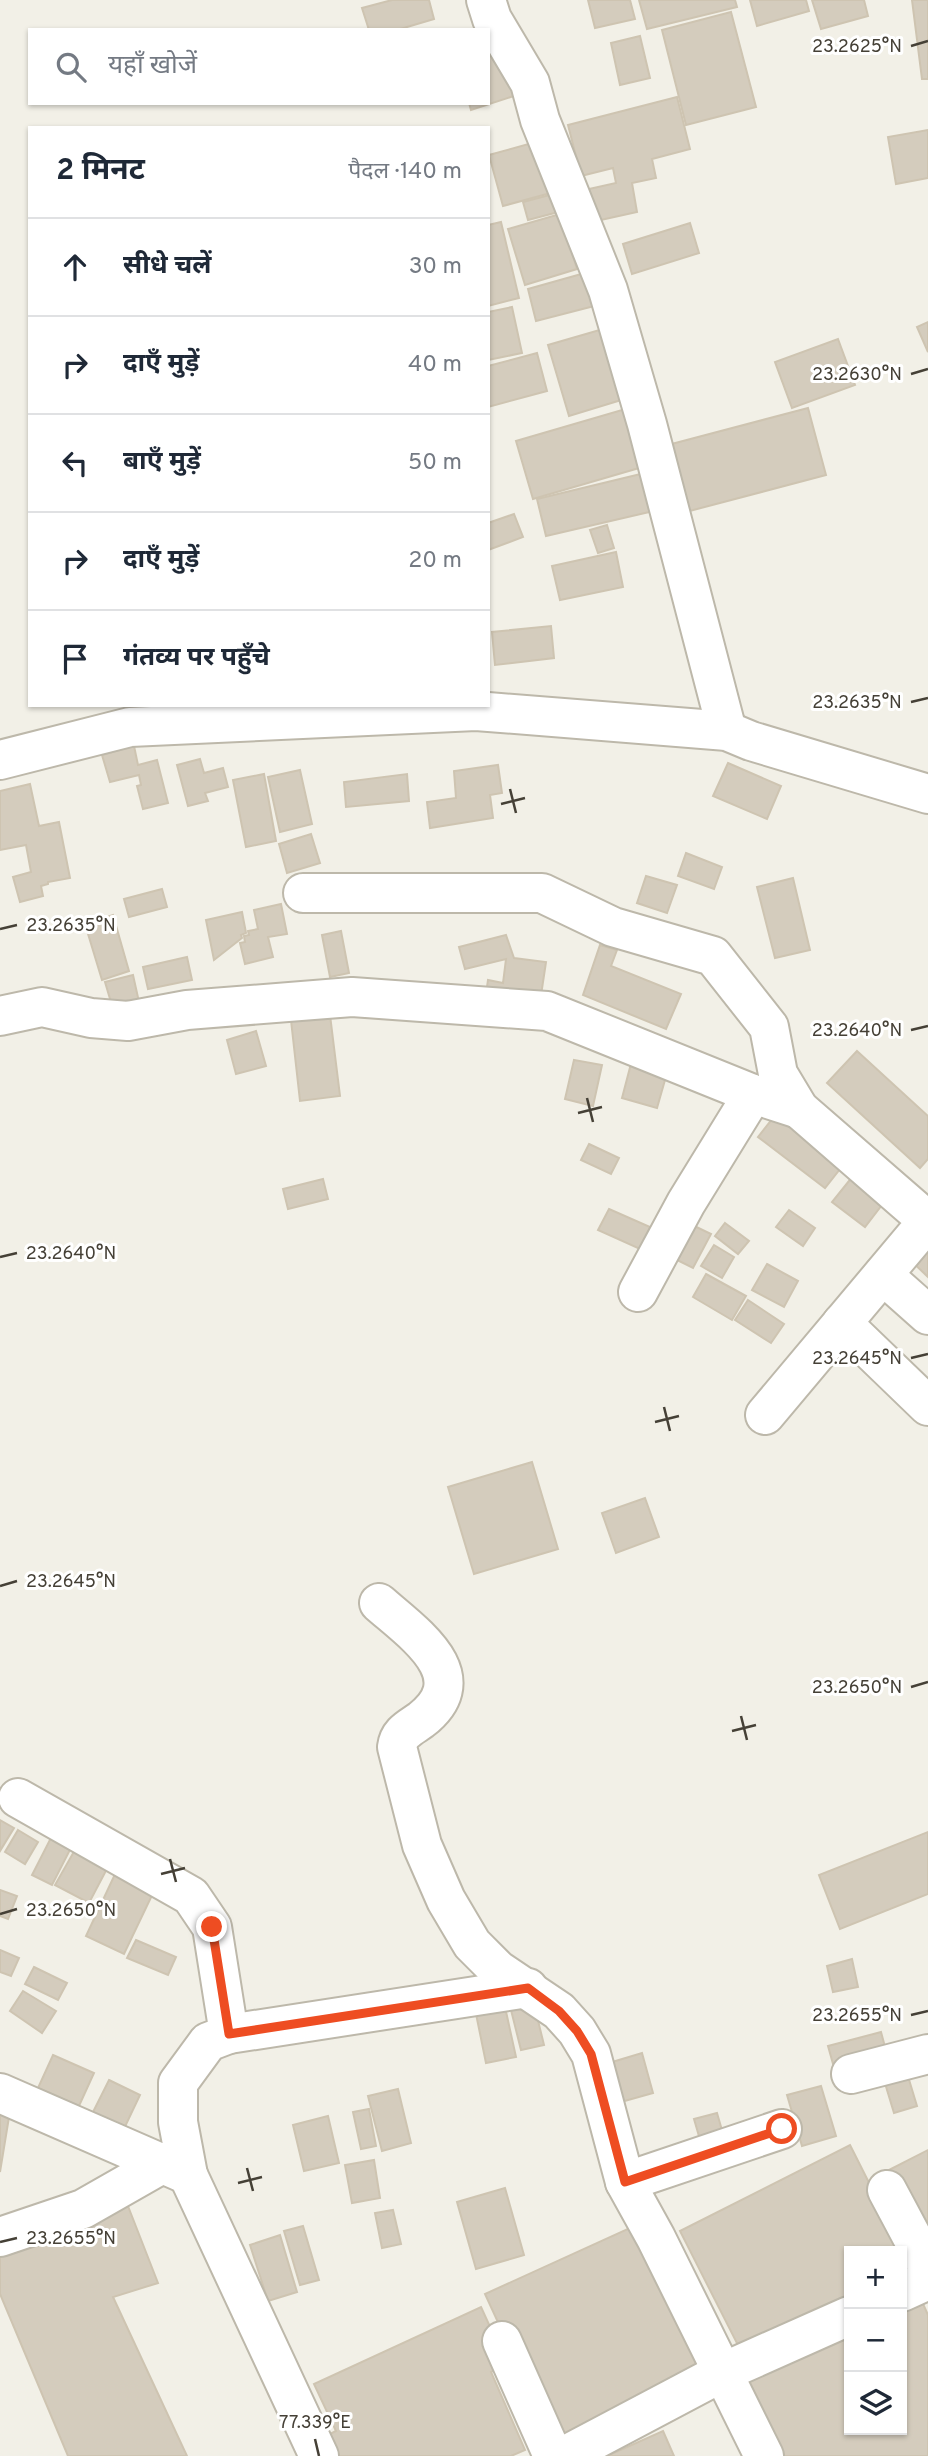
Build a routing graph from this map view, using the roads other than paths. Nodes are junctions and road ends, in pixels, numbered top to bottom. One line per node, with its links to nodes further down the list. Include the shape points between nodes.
1 (486, 0): 3 (street, via 492,19 530,83 540,120 608,290)
2 (475, 708): 3 (street); 4 (street, via 130,727)
3 (727, 731): 5 (street)
4 (0, 760)
5 (928, 794)
6 (303, 893): 9 (street, via 542,893 613,926 713,956 769,1027 778,1074)
7 (0, 1016): 8 (street, via 42,1007 128,1021 187,1010 352,998 547,1011)
8 (753, 1094): 9 (street); 11 (street, via 685,1203)
9 (799, 1109): 10 (street, via 921,1215 922,1228)
10 (883, 1275): 12 (street); 13 (street)
11 (638, 1292)
12 (928, 1315)
13 (842, 1323): 14 (street); 15 (street)
14 (928, 1406)
15 (765, 1415)
16 (379, 1603): 18 (street, via 429,1647 442,1667 439,1702 402,1733 397,1747 422,1845 472,1944 498,1970)
17 (18, 1798): 19 (street, via 191,1896 212,1927)
18 (528, 1988): 19 (street); 25 (street, via 559,2011 591,2054)
19 (229, 2034): 24 (street, via 208,2042 178,2082)
20 (928, 2054): 21 (street)
21 (851, 2074)
22 (0, 2093): 24 (street)
23 (782, 2129): 25 (street)
24 (175, 2169): 27 (street, via 83,2209); 34 (street)
25 (625, 2182): 33 (street)
26 (887, 2190): 28 (street)
27 (0, 2237)
28 (928, 2267)
29 (928, 2280): 30 (street)
30 (907, 2290)
31 (844, 2318): 33 (street)
32 (502, 2340): 35 (street)
33 (722, 2373): 36 (street); 37 (street)
34 (319, 2456)
35 (553, 2456)
36 (564, 2456)
37 (764, 2456)

